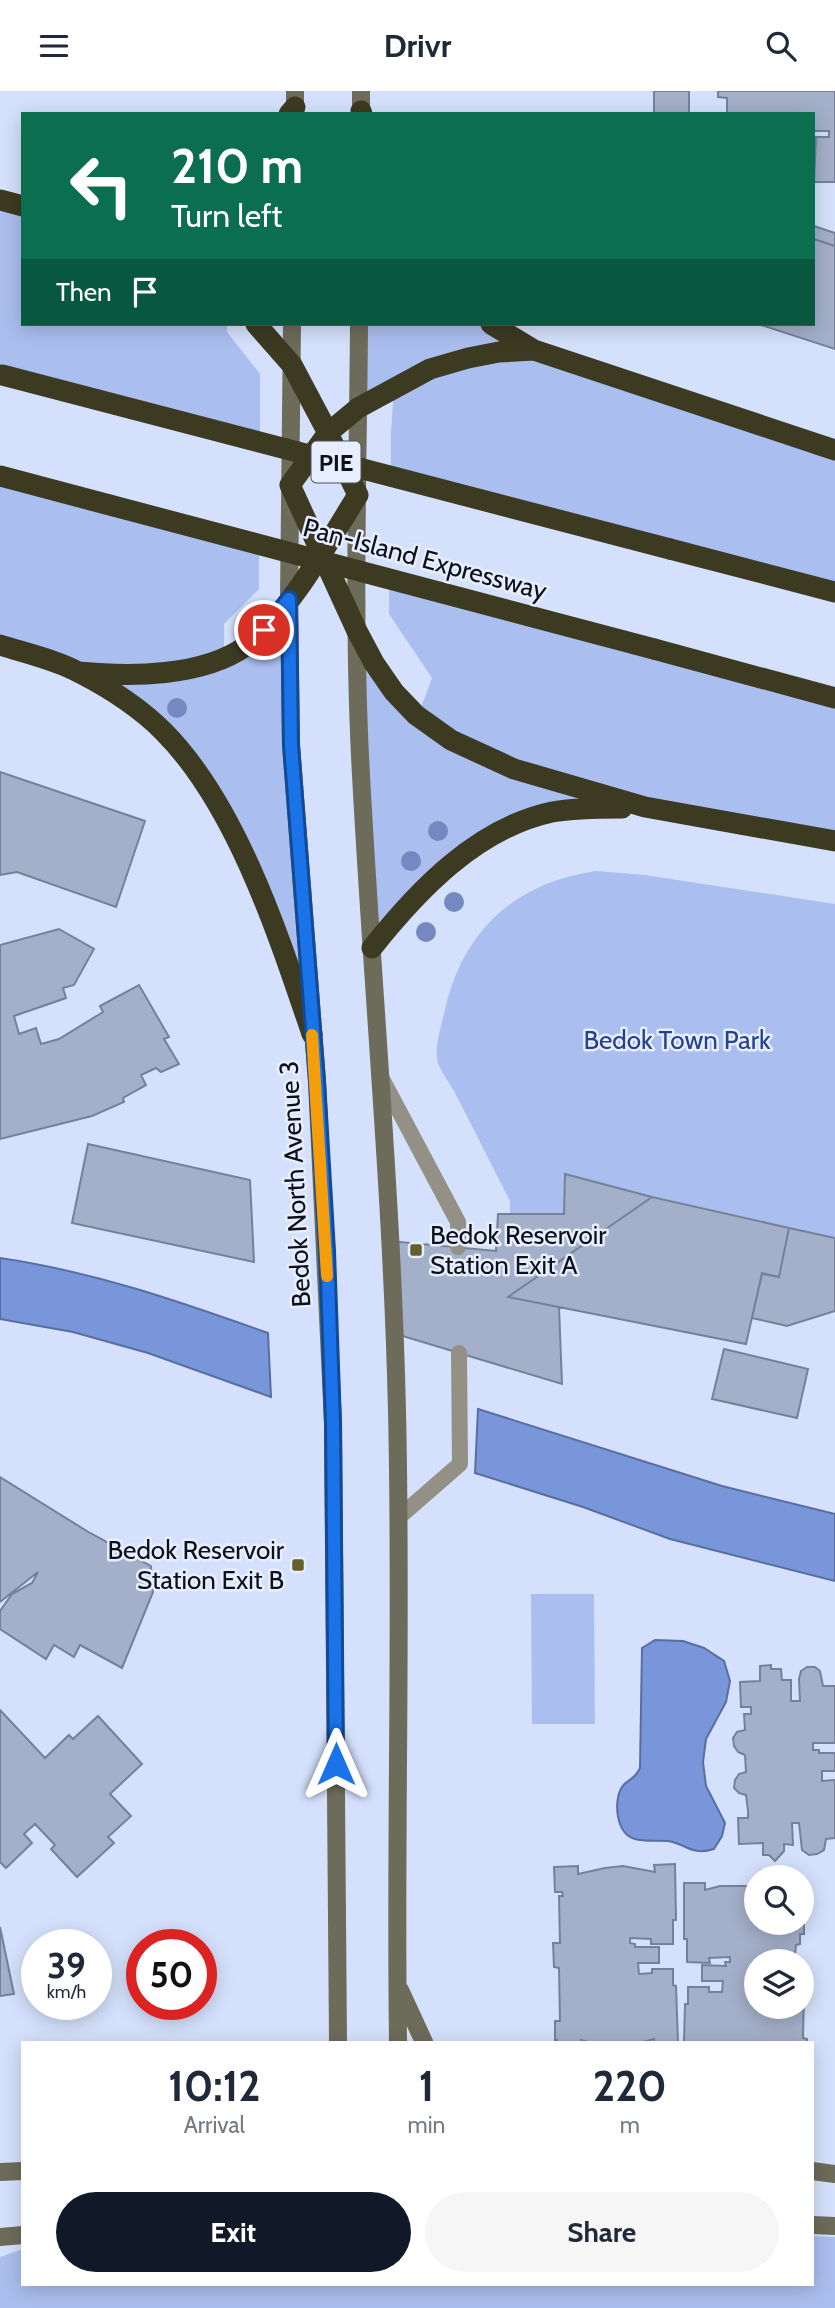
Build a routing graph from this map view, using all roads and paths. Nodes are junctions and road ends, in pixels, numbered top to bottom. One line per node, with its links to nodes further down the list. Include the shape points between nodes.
1 (258, 326): 6 (highway)
2 (292, 326): 6 (main road, Bedok North Avenue 3)
3 (359, 326): 8 (main road)
4 (494, 326): 5 (highway)
5 (534, 351): 8 (highway, via 441,365); 10 (highway)
6 (292, 365): 9 (highway); 12 (main road, Bedok North Avenue 3)
7 (1, 375): 15 (highway, PIE, bridge)
8 (358, 408): 9 (highway); 13 (main road)
9 (328, 433): 12 (highway); 13 (highway)
10 (835, 450)
11 (0, 476): 20 (highway, Pan-Island Expressway, bridge)
12 (290, 485): 14 (highway); 16 (main road, Bedok North Avenue 3)
13 (358, 495): 14 (highway); 17 (main road)
14 (321, 554): 16 (highway); 17 (highway)
15 (835, 592)
16 (289, 599): 19 (highway, via 253,641 216,660 144,674); 24 (main road, Bedok North Avenue 3, via 291,745)
17 (357, 631): 21 (highway, via 394,692 451,740 513,769); 23 (main road)
18 (0, 645): 19 (highway)
19 (79, 672): 24 (highway, via 156,724 209,790 263,901)
20 (835, 698)
21 (645, 807): 22 (highway); 23 (highway, via 554,812 506,828 480,843 411,901)
22 (835, 841)
23 (372, 948): 25 (main road)
24 (312, 1034): 30 (main road, Bedok North Avenue 3, via 333,1423)
25 (381, 1077): 26 (lane, via 458,1222); 28 (main road)
26 (458, 1247)
27 (459, 1353): 28 (lane, via 460,1464)
28 (398, 1518): 29 (main road)
29 (397, 1983): 33 (main road); 34 (main road)
30 (338, 2023): 31 (main road); 32 (main road, Bedok North Avenue 3)
31 (326, 2041)
32 (338, 2041)
33 (398, 2041)
34 (424, 2041)
35 (21, 2171): 37 (main road)
36 (814, 2171): 38 (main road)
37 (0, 2172)
38 (835, 2174)
39 (814, 2225): 40 (main road)
40 (835, 2227)
41 (21, 2235): 42 (main road)
42 (0, 2237)

